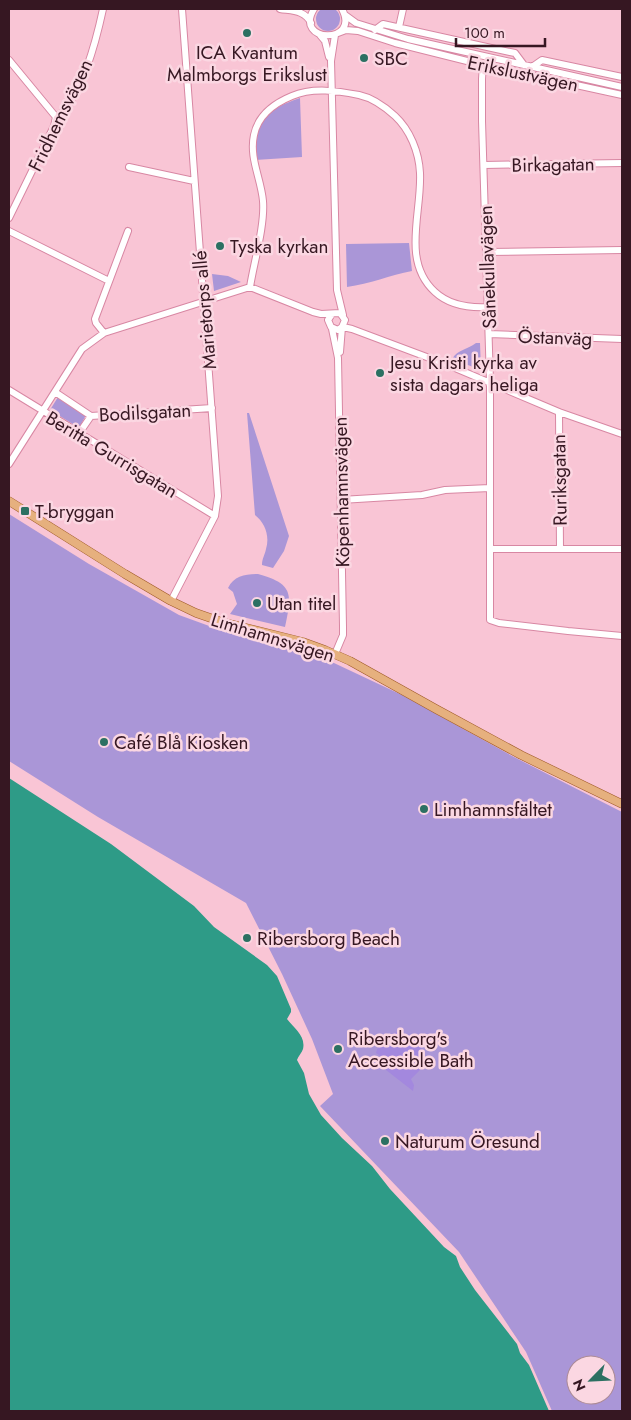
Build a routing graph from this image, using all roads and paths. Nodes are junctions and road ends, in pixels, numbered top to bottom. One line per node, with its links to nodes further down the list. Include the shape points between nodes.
1 (103, 9): 21 (street, Fridhemsvägen, via 80,84 64,113)
2 (182, 9): 25 (street, Marietorps allé)
3 (280, 9): 7 (street, via 299,12)
4 (314, 9): 7 (street)
5 (403, 9): 8 (street)
6 (343, 12): 9 (street, Erikslustvägen, via 353,22); 11 (street, Köpenhamnsvägen, via 344,24)
7 (311, 23): 10 (street, Köpenhamnsvägen)
8 (399, 27): 9 (street, Erikslustvägen, via 383,24); 15 (street, Erikslustvägen, via 515,53)
9 (375, 30): 15 (street, Erikslustvägen)
10 (320, 34): 11 (street); 13 (street, Köpenhamnsvägen)
11 (337, 34): 13 (street, Köpenhamnsvägen); 14 (street, Erikslustvägen, via 346,30 358,31)
12 (9, 60): 21 (street)
13 (330, 61): 19 (street, Köpenhamnsvägen)
14 (483, 64): 20 (street, Erikslustvägen); 23 (street, Sånekullavägen)
15 (524, 65): 16 (street, Erikslustvägen)
16 (532, 67): 17 (street, Erikslustvägen, via 542,60); 18 (street, Erikslustvägen)
17 (622, 77)
18 (622, 87)
19 (331, 90): 32 (street, via 305,92 280,101 267,110 254,135 254,164 263,203 262,227); 33 (street, Köpenhamnsvägen); 35 (street, via 368,97 403,125 419,162 416,259 422,277 447,301 461,306)
20 (622, 95)
21 (56, 117): 26 (street, Fridhemsvägen)
22 (622, 163): 23 (street, Birkagatan)
23 (484, 165): 30 (street, Sånekullavägen)
24 (129, 167): 25 (street)
25 (194, 181): 34 (street, Marietorps allé)
26 (9, 218)
27 (9, 231): 31 (street)
28 (128, 231): 31 (street)
29 (622, 250): 30 (street)
30 (486, 252): 35 (street, Sånekullavägen)
31 (109, 281): 40 (street, via 95,319)
32 (250, 287): 34 (street); 36 (street)
33 (336, 290): 37 (street, Köpenhamnsvägen); 38 (street, Köpenhamnsvägen)
34 (204, 302): 40 (street); 47 (street, Marietorps allé)
35 (488, 307): 41 (street, Sånekullavägen)
36 (312, 312): 37 (street); 39 (street)
37 (332, 314): 38 (street, via 338,312); 39 (street, via 328,318)
38 (343, 322): 39 (street, via 338,330); 43 (street, Köpenhamnsvägen); 44 (street, via 352,329)
39 (330, 326): 43 (street, Köpenhamnsvägen)
40 (104, 333): 46 (street, via 82,349)
41 (489, 334): 42 (street, Östanväg); 44 (street, Sånekullavägen)
42 (622, 339)
43 (338, 358): 55 (street, Köpenhamnsvägen)
44 (490, 382): 49 (street); 54 (street, Sånekullavägen)
45 (9, 390): 48 (street, Beritta Gurrisgatan)
46 (55, 392): 48 (street); 50 (street, Bodilsgatan)
47 (212, 408): 50 (street, Bodilsgatan); 57 (street, Marietorps allé, via 218,496)
48 (42, 411): 51 (street, Beritta Gurrisgatan); 53 (street)
49 (559, 412): 52 (street); 59 (street, Ruriksgatan)
50 (91, 416): 51 (street)
51 (80, 432): 57 (street, Beritta Gurrisgatan)
52 (622, 434)
53 (9, 464)
54 (490, 488): 55 (street); 58 (street, Sånekullavägen)
55 (341, 500): 63 (street, Köpenhamnsvägen, via 343,635)
56 (9, 501): 61 (main road, Limhamnsvägen)
57 (215, 516): 61 (street, Marietorps allé)
58 (491, 548): 59 (street); 62 (street, Sånekullavägen, via 490,620)
59 (560, 549): 60 (street)
60 (622, 549)
61 (172, 601): 63 (main road, Limhamnsvägen, via 222,622 303,642)
62 (622, 636)
63 (335, 654): 64 (main road, Limhamnsvägen, via 521,755)
64 (622, 804)

